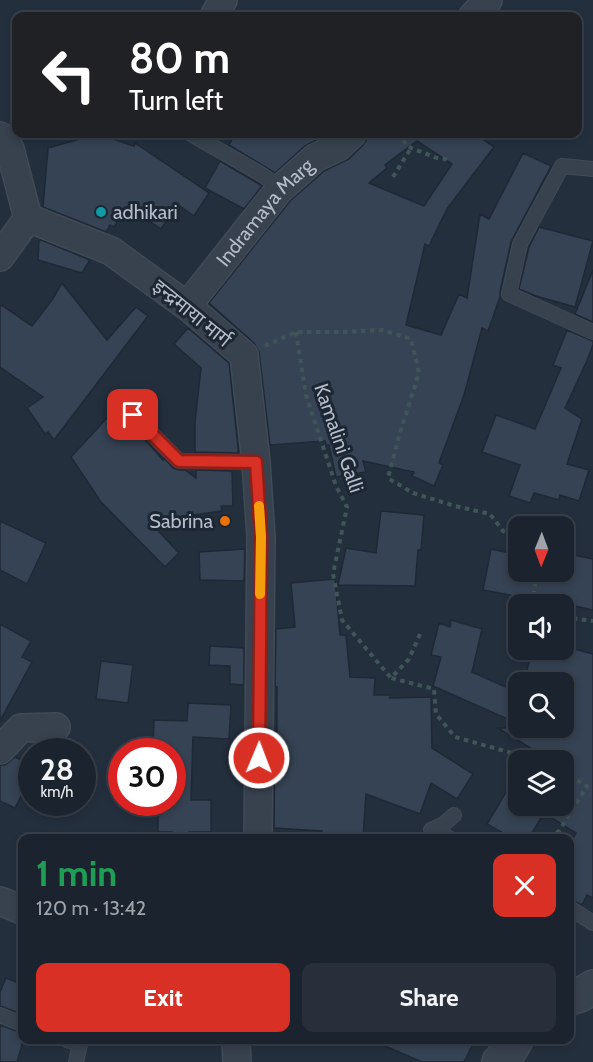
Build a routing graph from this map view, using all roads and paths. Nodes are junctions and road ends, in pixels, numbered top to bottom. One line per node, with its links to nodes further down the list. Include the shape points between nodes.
1 (488, 0): 2 (street)
2 (477, 12)
3 (0, 136): 12 (street, via 10,149)
4 (198, 138): 11 (lane, via 270,180)
5 (348, 138): 11 (street, Indramaya Marg, via 315,158)
6 (400, 138): 7 (path)
7 (411, 148): 8 (path, via 445,159); 10 (path)
8 (448, 164)
9 (593, 169): 16 (lane, via 562,166 520,244 509,294)
10 (393, 177)
11 (279, 190): 14 (street, Indramaya Marg)
12 (28, 218): 13 (street); 14 (street, इन्द्रमाया मार्ग, via 111,251)
13 (0, 257)
14 (187, 306): 17 (street, इन्द्रमाया मार्ग)
15 (296, 332): 17 (path); 20 (path, via 382,330 411,339 419,373 388,477 413,493 490,514); 24 (path, Kamalini Galli, via 306,395 336,486 347,507 333,574 342,620)
16 (593, 332)
17 (244, 355): 19 (street, इन्द्रमाया मार्ग)
18 (133, 415): 19 (lane, via 179,461)
19 (256, 462): 32 (street, इन्द्रमाया मार्ग, via 261,537)
20 (508, 533)
21 (574, 618): 22 (path)
22 (593, 621)
23 (420, 634): 24 (path, via 409,659)
24 (391, 678): 27 (path, via 434,689 436,714 455,736)
25 (56, 727): 26 (street, via 21,728)
26 (0, 750)
27 (508, 752)
28 (574, 779): 29 (path, via 587,786)
29 (574, 807)
30 (454, 815): 33 (lane, via 431,830)
31 (568, 816): 34 (path)
32 (258, 834)
33 (440, 834)
34 (555, 834)
35 (0, 901): 36 (street)
36 (18, 908)
37 (574, 911): 38 (lane)
38 (593, 924)
39 (0, 1015): 40 (lane)
40 (18, 1022)
41 (80, 1044): 44 (lane)
42 (236, 1044): 45 (street)
43 (514, 1044): 46 (street)
44 (76, 1062)
45 (237, 1062)
46 (499, 1062)

